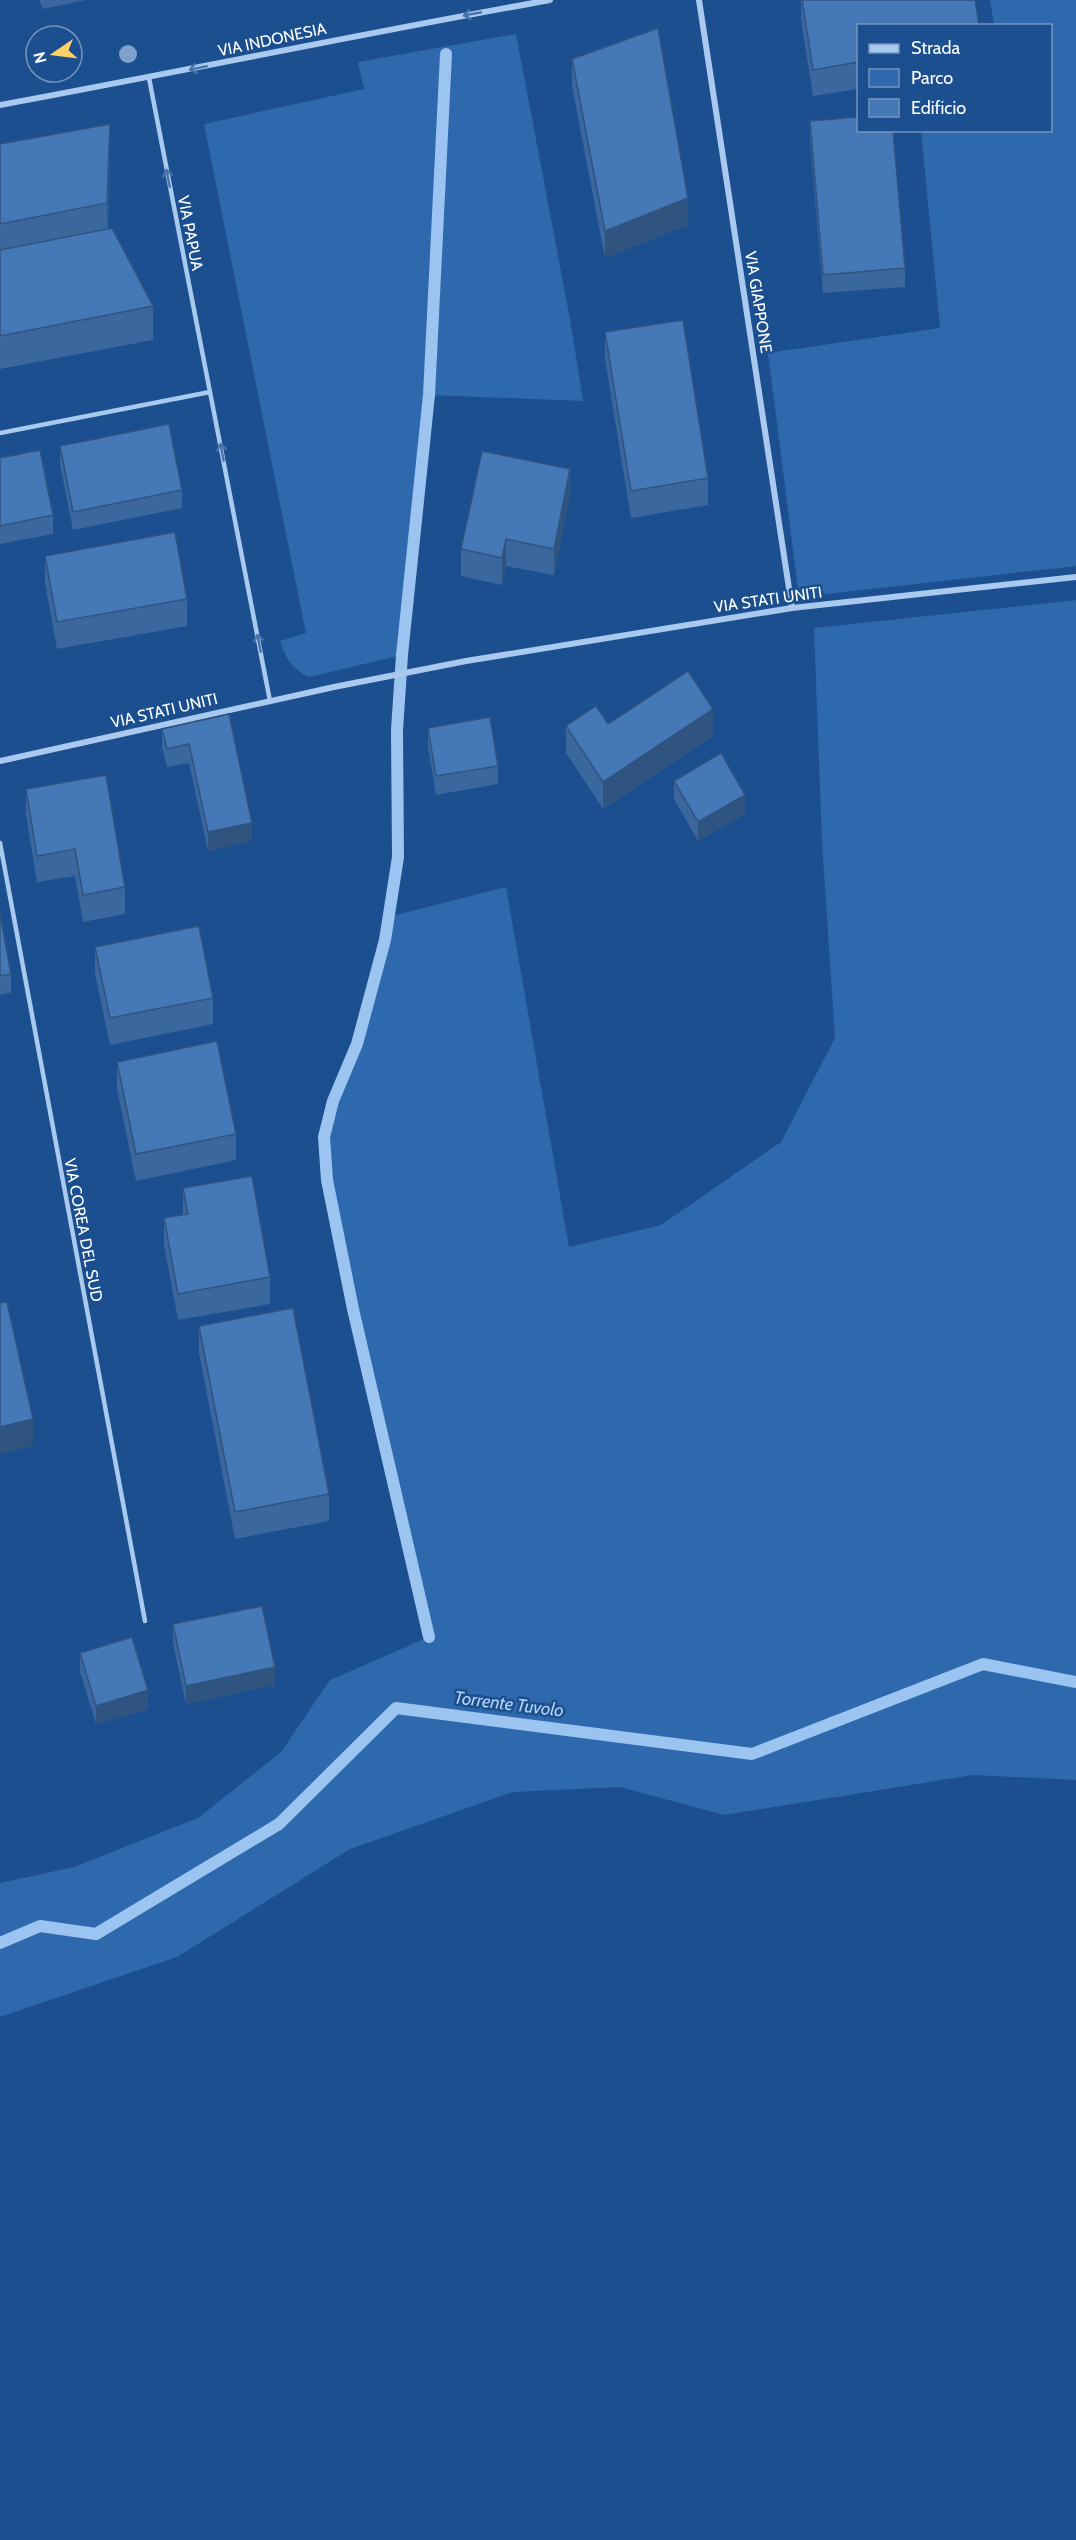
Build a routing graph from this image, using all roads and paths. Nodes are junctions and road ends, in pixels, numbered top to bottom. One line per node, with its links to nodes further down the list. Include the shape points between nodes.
1 (550, 0): 3 (street, VIA INDONESIA, one-way to 3)
2 (699, 0): 8 (street, VIA GIAPPONE)
3 (149, 78): 4 (street, VIA INDONESIA); 5 (lane, VIA PAPUA, one-way to 3)
4 (0, 105)
5 (210, 392): 6 (lane); 9 (lane, VIA PAPUA, one-way to 5)
6 (0, 433)
7 (1076, 577): 8 (street, VIA STATI UNITI)
8 (792, 608): 9 (street, VIA STATI UNITI, via 466,661)
9 (270, 701): 10 (street, VIA STATI UNITI)
10 (0, 761)
11 (0, 843): 12 (lane, VIA COREA DEL SUD)
12 (145, 1621)

